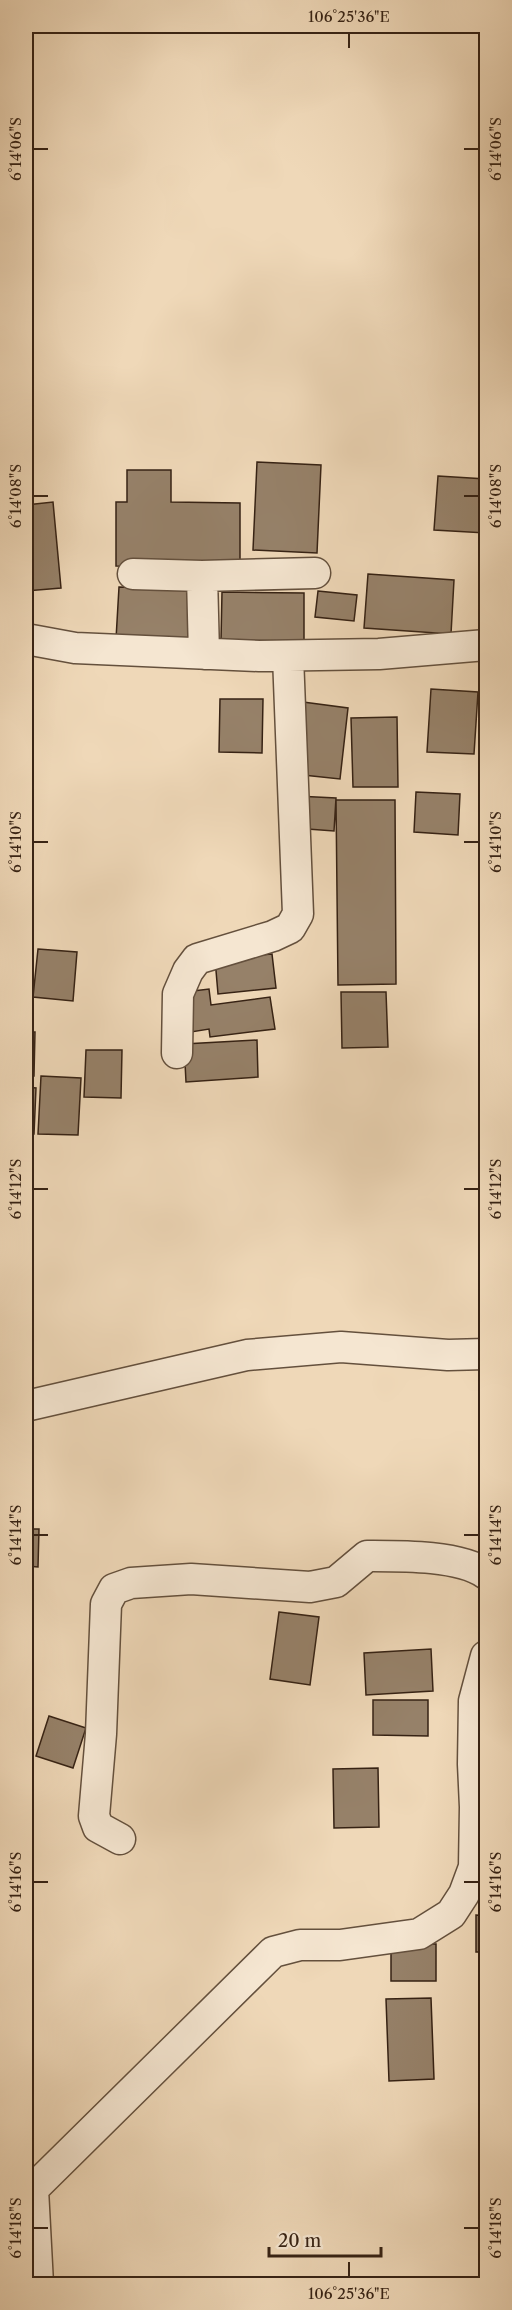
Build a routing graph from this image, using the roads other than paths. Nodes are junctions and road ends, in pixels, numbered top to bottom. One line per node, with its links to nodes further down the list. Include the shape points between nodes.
1 (315, 573): 3 (street)
2 (133, 574): 3 (street)
3 (202, 576): 6 (street)
4 (26, 639): 6 (street, via 75,648)
5 (486, 645): 7 (street, via 379,654)
6 (204, 654): 7 (street)
7 (288, 656): 8 (street, via 298,914 290,928 273,936 197,959 178,994)
8 (177, 1053)
9 (486, 1354): 10 (street, via 341,1347 247,1355)
10 (26, 1406)
11 (486, 1574): 13 (street, via 478,1568 448,1561 367,1556 336,1582 310,1587 191,1579 130,1583 114,1589 106,1604 94,1816 98,1827)
12 (486, 1656): 14 (street, via 474,1701 474,1867 451,1914 420,1934 340,1945 300,1945 273,1952 33,2189)
13 (120, 1839)
14 (38, 2284)

